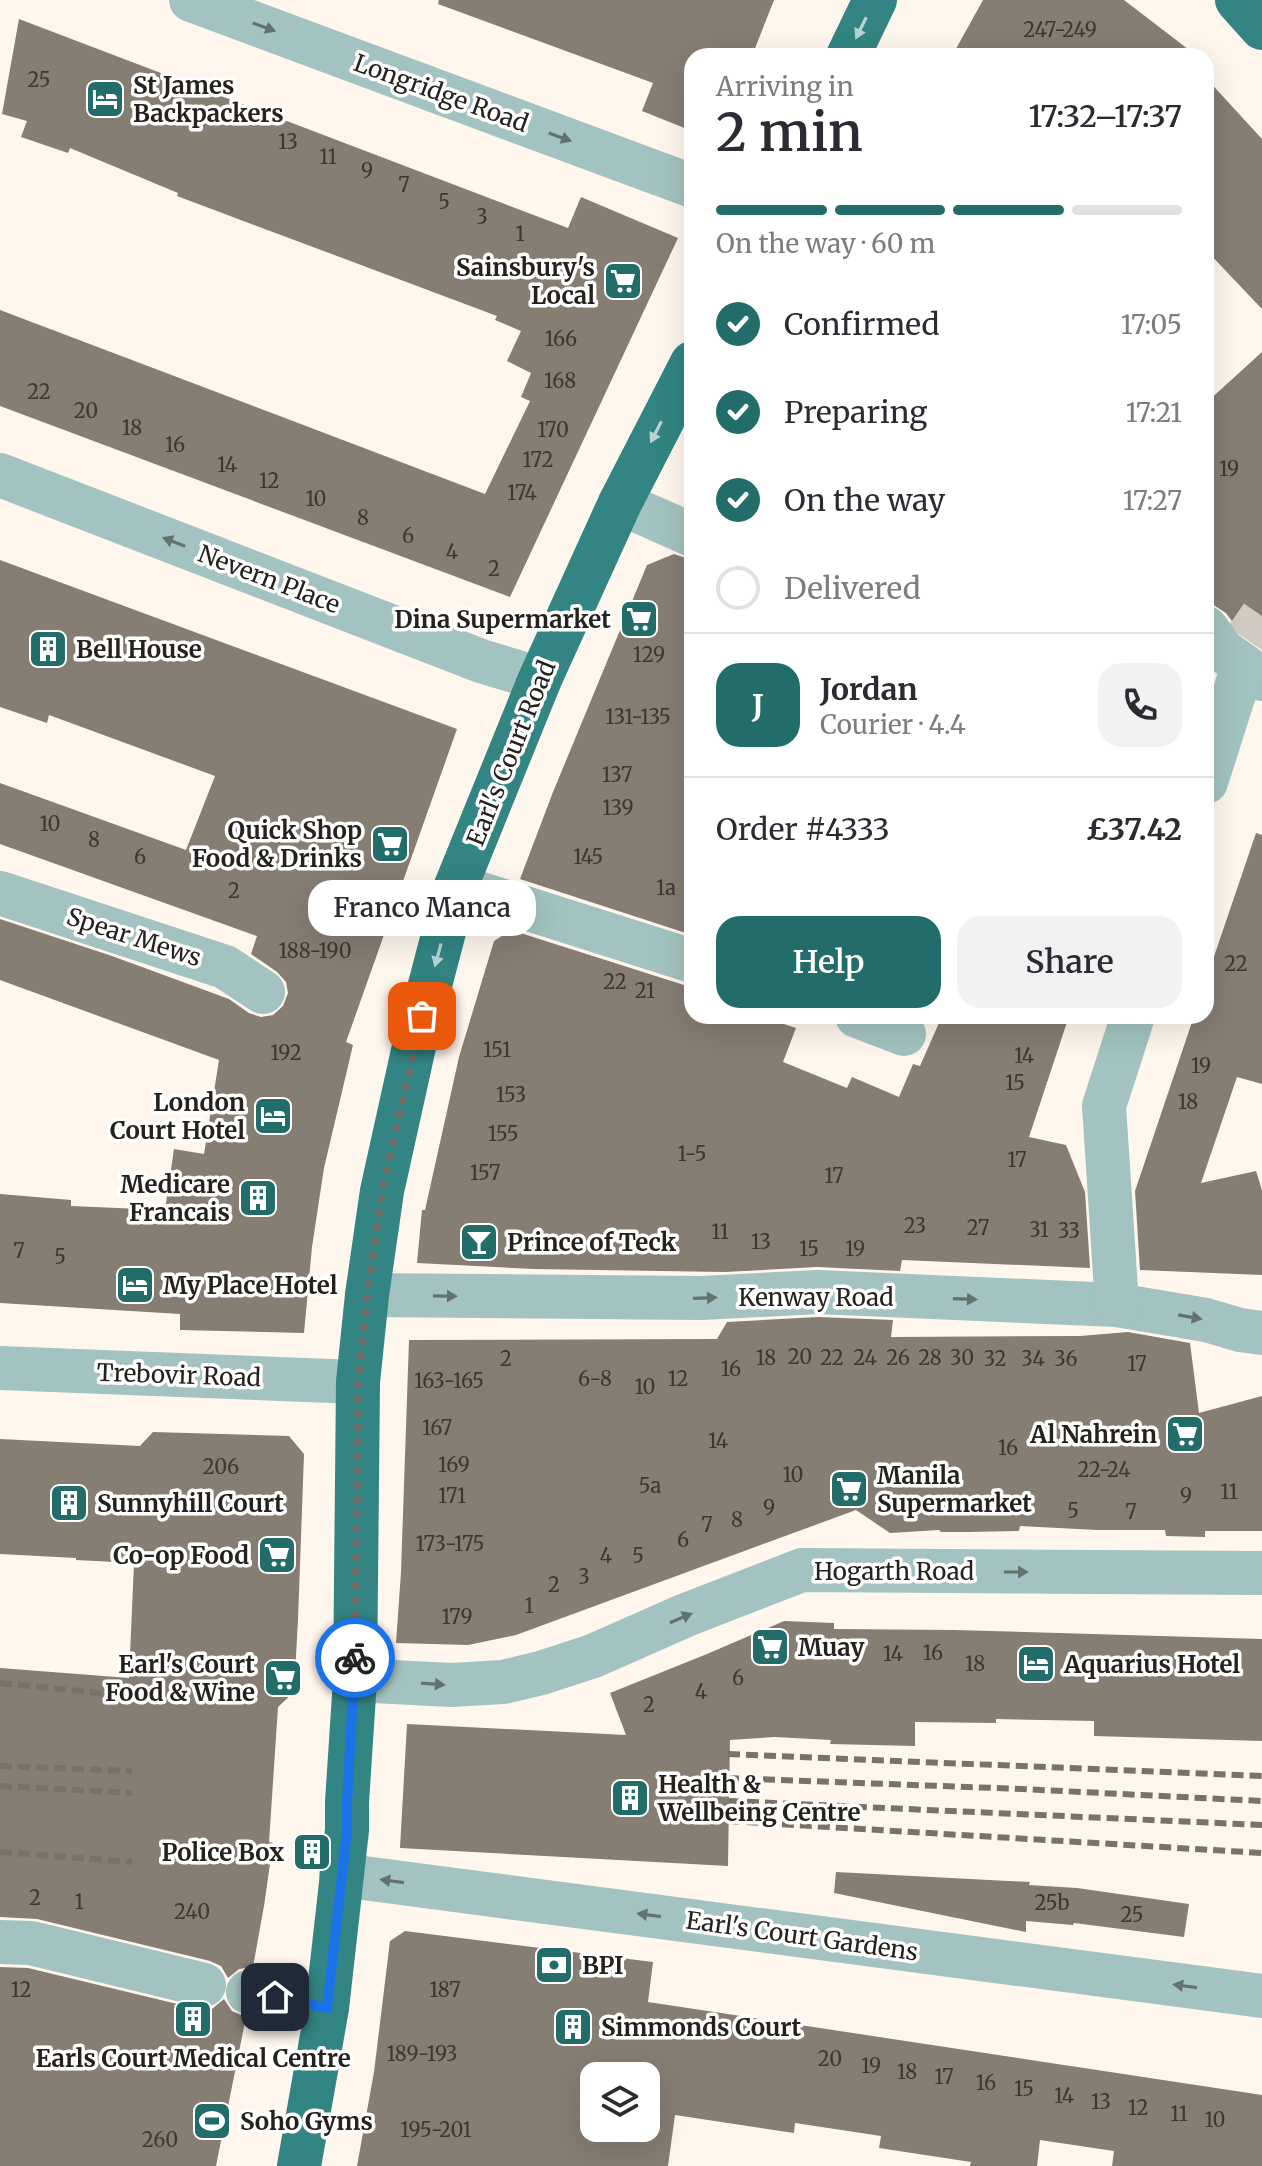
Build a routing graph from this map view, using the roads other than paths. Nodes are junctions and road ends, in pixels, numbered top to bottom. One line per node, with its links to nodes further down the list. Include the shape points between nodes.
1 (191, 0): 6 (street, Longridge Road, one-way to 6)
2 (875, 0): 5 (highway, one-way to 5)
3 (1237, 0): 4 (highway)
4 (1262, 28)
5 (852, 48)
6 (684, 183)
7 (684, 379): 9 (highway, Earl's Court Road, one-way to 9)
8 (0, 475): 12 (street, Nevern Place, one-way to 8, via 481,661)
9 (620, 503): 10 (street); 12 (highway, Earl's Court Road)
10 (684, 531)
11 (1236, 652): 13 (street)
12 (540, 679): 14 (highway, Earl's Court Road)
13 (1214, 747)
14 (456, 886): 16 (street); 21 (highway, Earl's Court Road, one-way to 21, via 385,1176)
15 (0, 893): 17 (street, Spear Mews, via 225,967)
16 (684, 958)
17 (263, 992)
18 (878, 1024): 20 (street)
19 (1130, 1024): 22 (street, via 1104,1106)
20 (904, 1034)
21 (367, 1295): 22 (street, Kenway Road, one-way to 22, via 701,1298 818,1292); 25 (highway, Earl's Court Road)
22 (1117, 1305): 23 (street, Kenway Road, one-way to 23)
23 (1262, 1333)
24 (0, 1368): 25 (street, Trebovir Road)
25 (358, 1382): 27 (highway, Earl's Court Road)
26 (1262, 1573): 27 (street, Hogarth Road, one-way to 26, via 451,1685 541,1673 802,1570)
27 (355, 1680): 28 (highway, Earl's Court Road)
28 (341, 1875): 32 (street, Earl's Court Gardens, one-way to 28); 33 (highway, Earl's Court Road)
29 (0, 1942): 30 (street, via 31,1943)
30 (204, 1985)
31 (248, 1992): 33 (street)
32 (1262, 1996)
33 (327, 2008): 34 (highway, Earl's Court Road)
34 (299, 2166)

